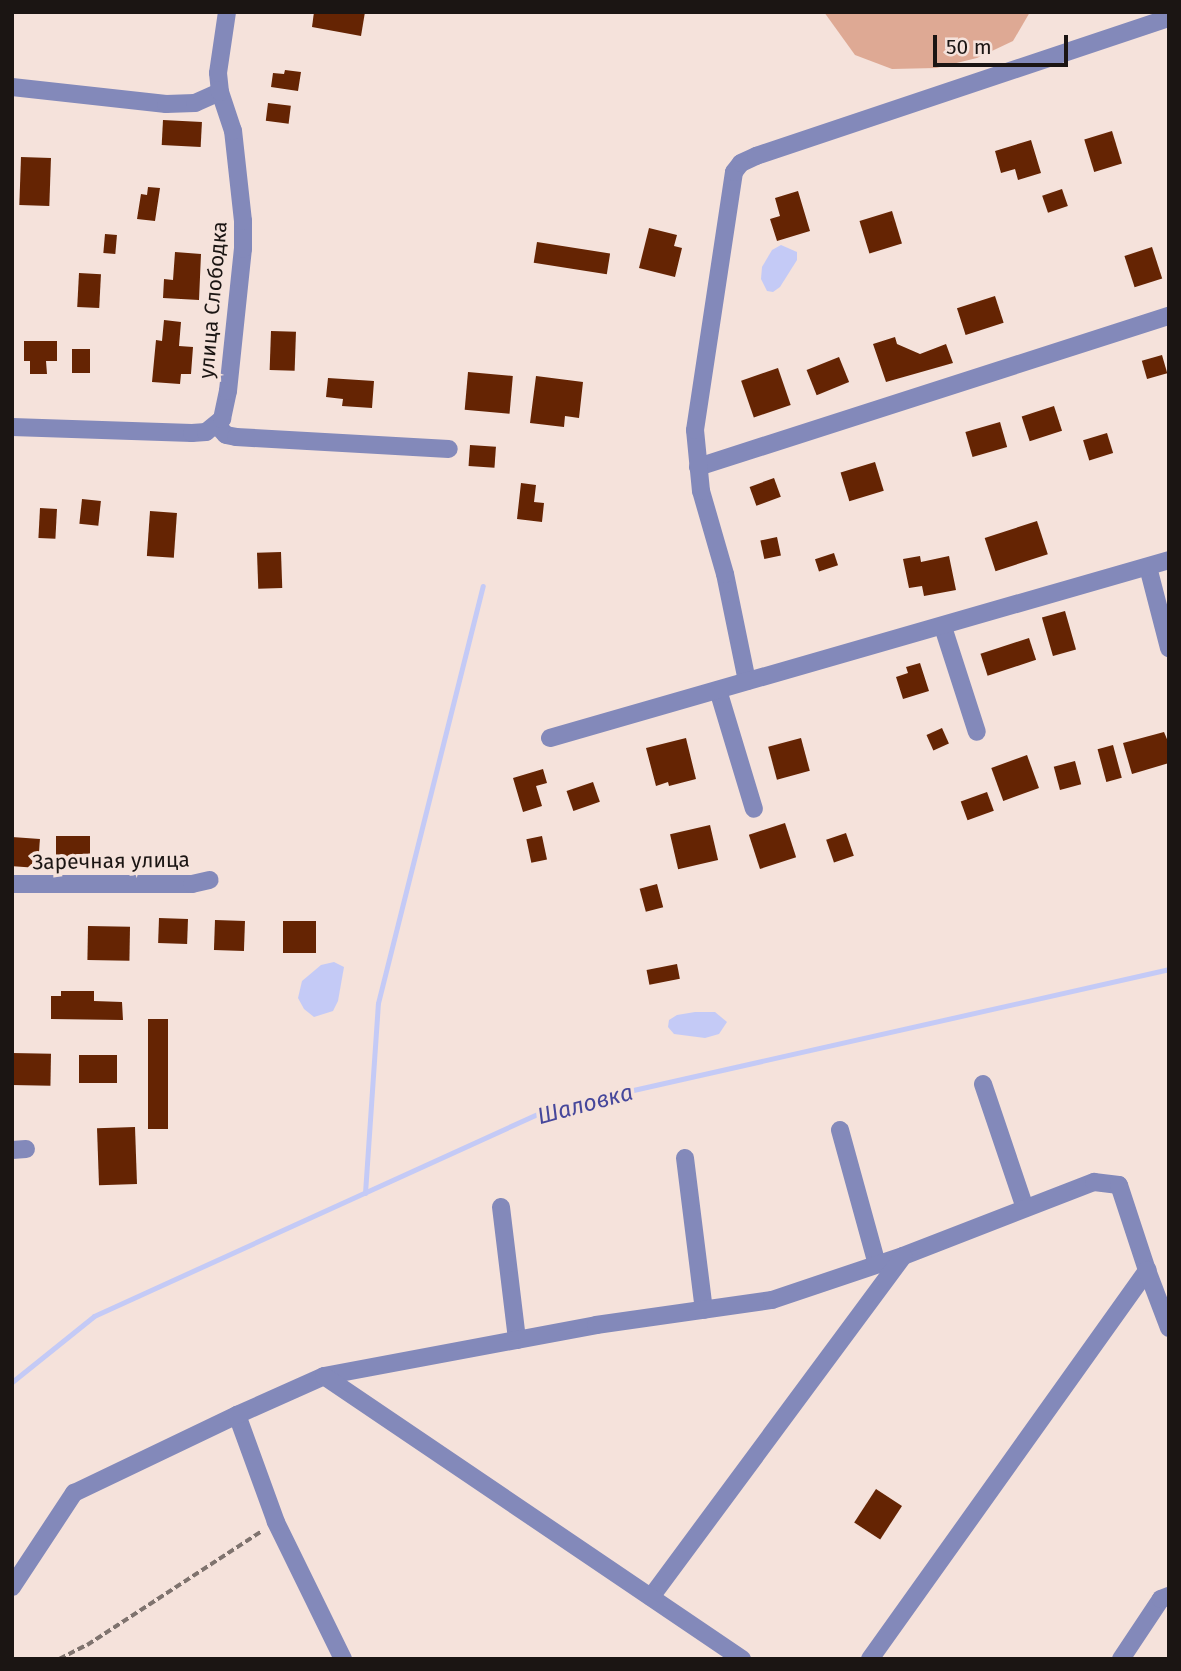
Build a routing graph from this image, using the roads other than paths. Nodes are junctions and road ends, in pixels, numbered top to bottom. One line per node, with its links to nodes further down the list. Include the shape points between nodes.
1 (227, 12): 4 (street, улица Слободка, via 220,47)
2 (1169, 18): 9 (street, via 740,163 726,215 695,430)
3 (12, 87): 4 (street, via 166,104 195,103)
4 (220, 92): 6 (street, улица Слободка, via 233,131 243,235 228,391)
5 (1169, 316): 9 (street)
6 (217, 425): 7 (street, via 192,433); 8 (street, via 226,435 236,437)
7 (12, 427)
8 (449, 449)
9 (698, 467): 14 (street)
10 (1169, 560): 11 (street)
11 (1148, 566): 12 (street); 13 (street)
12 (943, 627): 14 (street); 16 (street)
13 (1169, 648)
14 (747, 681): 15 (street)
15 (718, 690): 17 (street); 18 (street)
16 (977, 732)
17 (550, 738)
18 (754, 809)
19 (211, 880): 20 (street, Заречная улица, via 192,884)
20 (12, 884)
21 (984, 1084): 25 (street)
22 (841, 1130): 27 (street)
23 (685, 1158): 29 (street)
24 (501, 1208): 31 (street)
25 (1025, 1208): 26 (street); 28 (street, via 1094,1182 1119,1185)
26 (903, 1256): 27 (street); 36 (street)
27 (877, 1265): 29 (street, via 772,1300)
28 (1147, 1270): 30 (street); 39 (street)
29 (704, 1310): 31 (street)
30 (1169, 1328)
31 (517, 1339): 32 (street)
32 (324, 1376): 33 (street); 36 (street)
33 (237, 1415): 34 (street, via 74,1493); 37 (street, via 275,1522)
34 (12, 1587)
35 (1169, 1596): 40 (street, via 1161,1599)
36 (650, 1597): 38 (street)
37 (343, 1659)
38 (742, 1659)
39 (870, 1659)
40 (1121, 1659)

